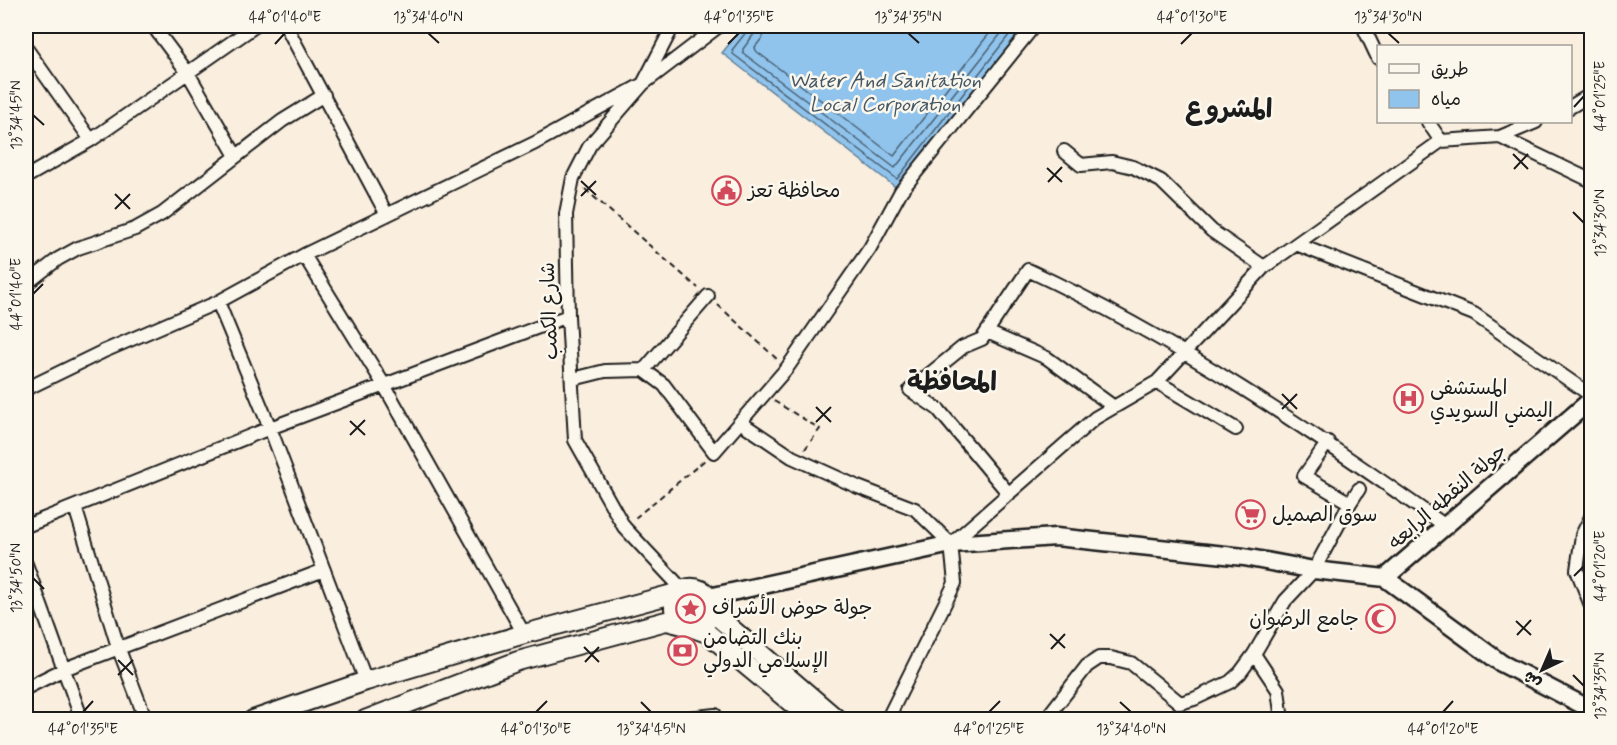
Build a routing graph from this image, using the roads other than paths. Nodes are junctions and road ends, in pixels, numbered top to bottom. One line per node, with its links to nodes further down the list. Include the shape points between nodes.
1 (153, 26): 10 (street)
2 (255, 26): 10 (street)
3 (286, 26): 13 (street)
4 (673, 26): 11 (street, شارع الكمب)
5 (719, 26): 11 (street)
6 (1034, 26): 41 (street, via 901,191 870,248 787,368)
7 (1363, 26): 9 (street)
8 (26, 48): 18 (street)
9 (1377, 56)
10 (188, 73): 18 (street); 21 (street)
11 (643, 84): 24 (street, via 535,143); 31 (street, شارع الكمب, via 590,146 573,178 566,214)
12 (1592, 94): 14 (street)
13 (324, 95): 21 (street); 24 (street)
14 (1572, 106)
15 (1429, 123): 19 (street)
16 (1534, 123): 17 (street)
17 (1500, 137): 19 (street); 23 (street)
18 (91, 140): 22 (street)
19 (1441, 141): 25 (street)
20 (1064, 151): 27 (street, via 1082,165 1112,162 1134,167 1161,182 1212,231)
21 (236, 156): 28 (street, via 162,214 135,229 78,248)
22 (26, 177)
23 (1592, 181)
24 (387, 214): 26 (street)
25 (1296, 244): 27 (street); 39 (street, via 1474,314)
26 (304, 255): 30 (street); 37 (street)
27 (1264, 267): 33 (street)
28 (26, 284)
29 (708, 296): 34 (street)
30 (218, 302): 38 (street); 42 (street)
31 (568, 316): 35 (street, شارع الكمب); 37 (street)
32 (987, 332): 33 (street, via 1028,270 1077,292); 40 (street, via 1047,358); 46 (street, via 910,390 938,409)
33 (1186, 353): 36 (street); 44 (street)
34 (644, 370): 35 (street, via 604,371); 41 (street, via 664,386 714,452)
35 (573, 379): 57 (street, شارع الكمب, via 575,440 624,527)
36 (1156, 382): 40 (street); 43 (street)
37 (384, 385): 42 (street); 61 (street)
38 (26, 386)
39 (1592, 398): 51 (main road, جولة النقطه الرابعه)
40 (1114, 407): 46 (street, via 1095,418)
41 (740, 422): 52 (street, via 798,459 915,509)
42 (270, 428): 48 (street); 54 (street)
43 (1236, 429)
44 (1328, 442): 47 (street, via 1305,476); 51 (street)
45 (1359, 489): 47 (street)
46 (1009, 494): 52 (street)
47 (1350, 503): 55 (street)
48 (75, 507): 50 (street); 62 (street)
49 (1592, 515): 59 (street, via 1582,535 1577,570)
50 (26, 526)
51 (1447, 526): 56 (main road, جولة النقطه الرابعه)
52 (951, 544): 55 (main road, via 1056,537 1244,557); 58 (main road); 77 (street, via 956,583)
53 (26, 564): 64 (street)
54 (324, 570): 62 (street); 65 (street)
55 (1314, 570): 56 (main road); 63 (street, via 1285,601)
56 (1385, 579): 67 (main road, via 1501,663)
57 (682, 591): 58 (main road, via 699,589); 60 (main road, via 673,610); 61 (main road)
58 (711, 600): 60 (main road, via 707,621 696,627); 76 (main road, via 719,618)
59 (1592, 608)
60 (687, 626): 72 (main road, via 666,621 518,661); 75 (main road, via 707,633)
61 (524, 634): 65 (main road)
62 (118, 647): 64 (street); 70 (street)
63 (1254, 654): 68 (street, via 1278,690); 78 (street, via 1230,682 1180,703 1131,663 1099,658 1087,666)
64 (64, 669): 66 (street); 69 (street)
65 (366, 681): 71 (main road)
66 (26, 688)
67 (1592, 710)
68 (1283, 719)
69 (82, 720)
70 (146, 720)
71 (253, 720)
72 (365, 720)
73 (671, 720): 74 (street, via 715,716)
74 (717, 720)
75 (812, 720)
76 (838, 720)
77 (887, 720)
78 (1045, 720)

